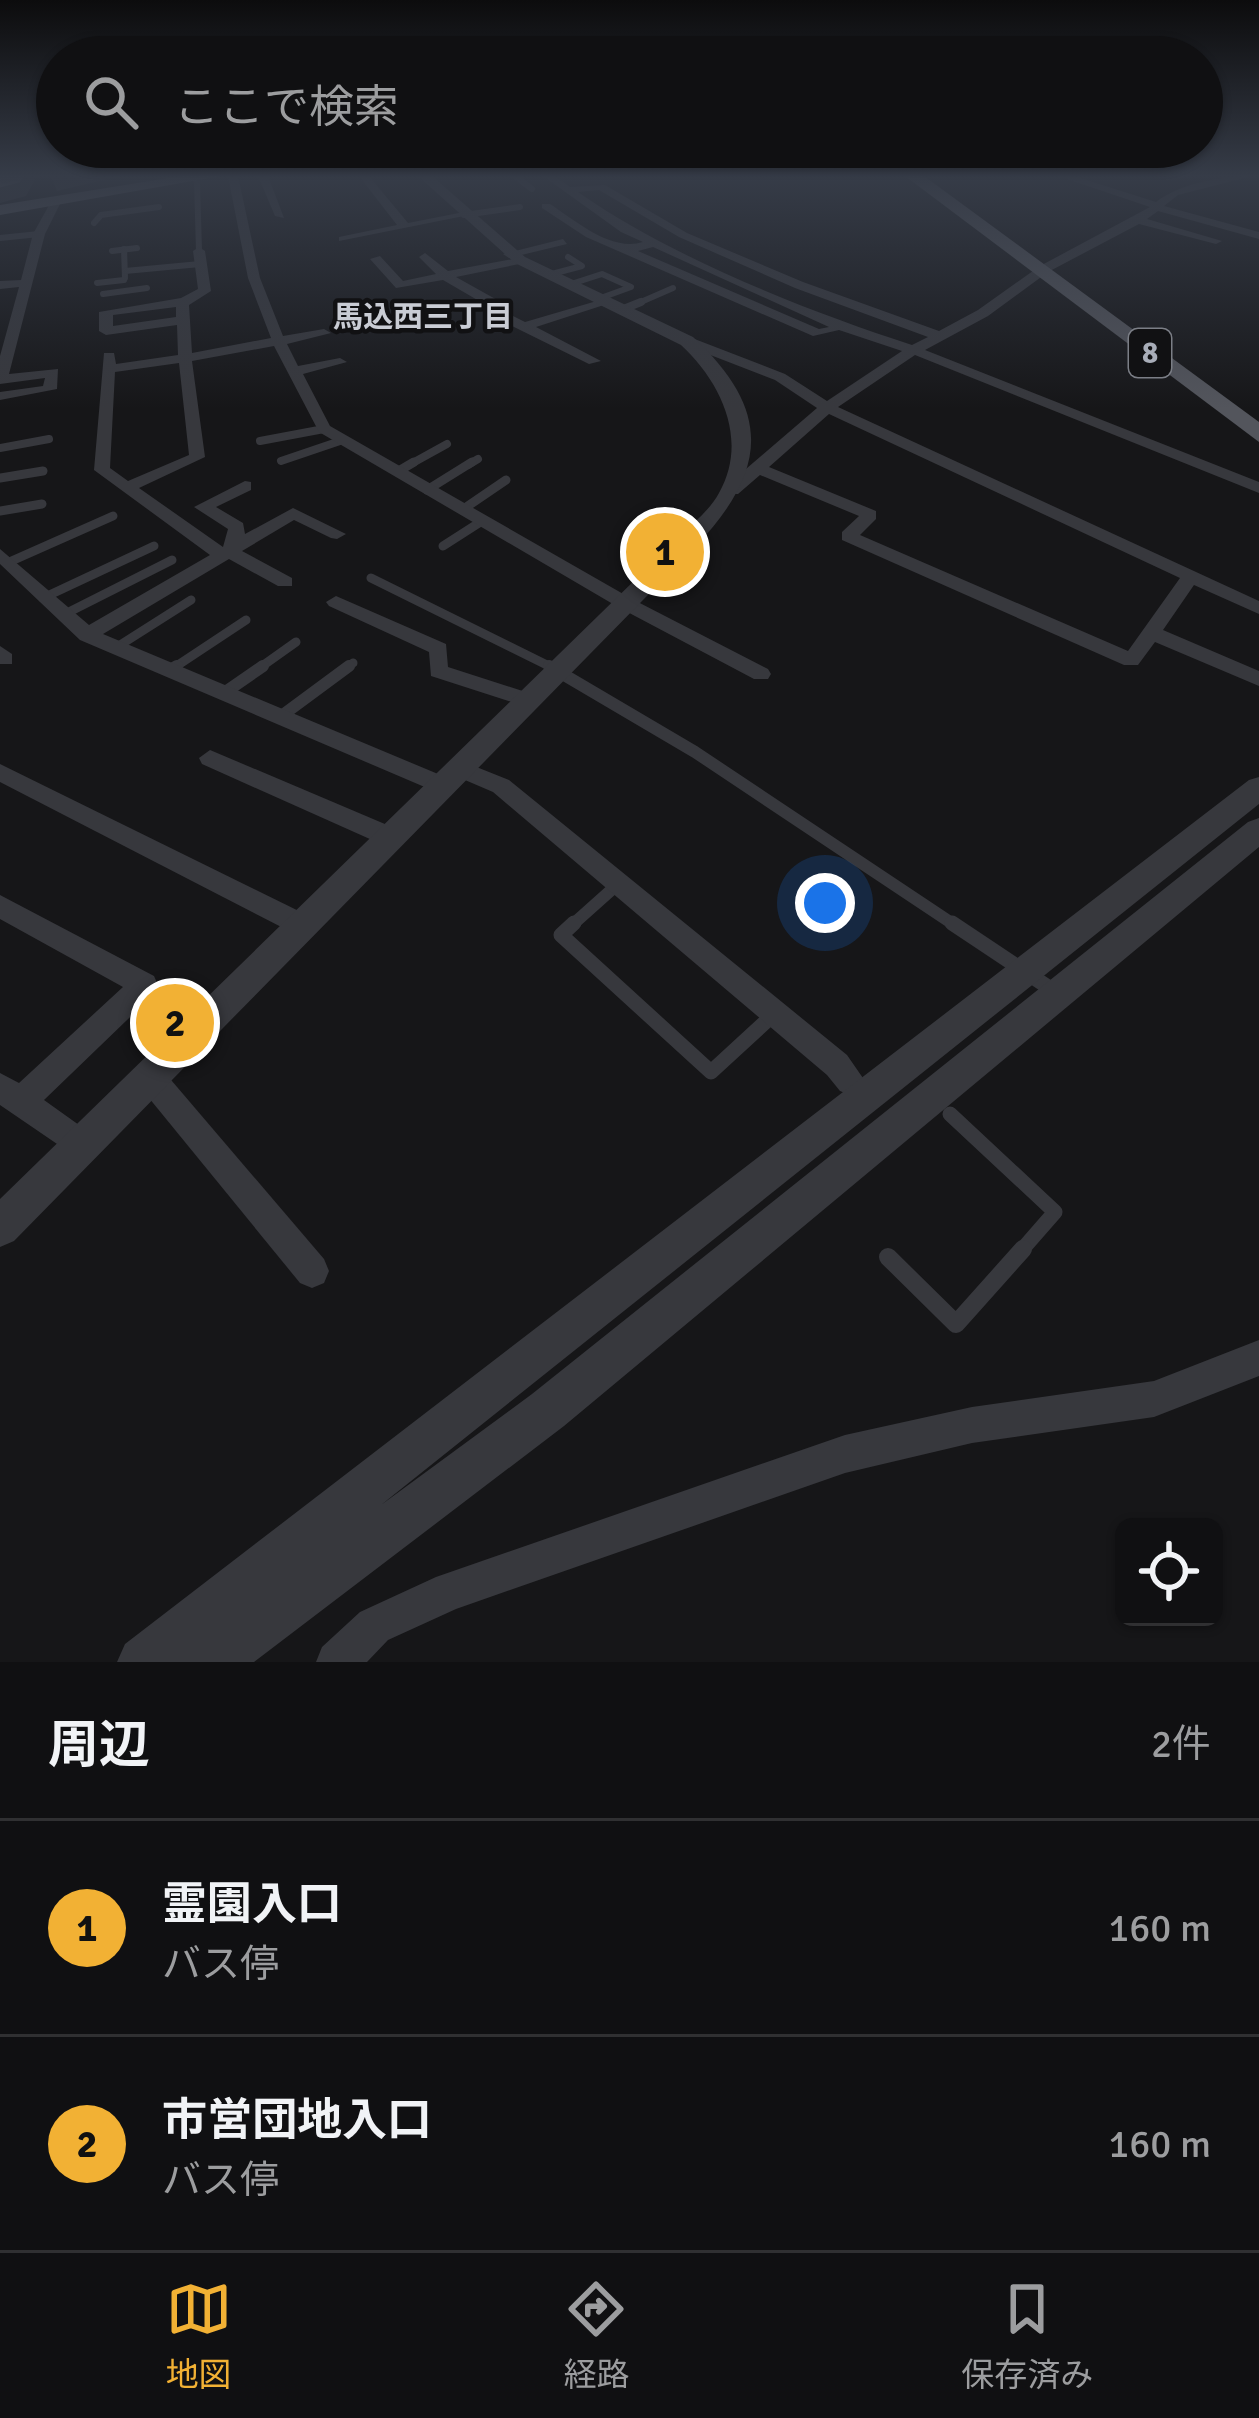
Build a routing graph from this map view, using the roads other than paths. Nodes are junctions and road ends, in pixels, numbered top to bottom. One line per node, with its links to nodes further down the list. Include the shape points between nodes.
1 (33, 254): 20 (street)
2 (124, 254): 17 (lane)
3 (200, 254): 12 (lane)
4 (249, 254): 36 (street)
5 (510, 254): 14 (street)
6 (525, 254): 14 (street)
7 (633, 254): 23 (street)
8 (679, 254): 19 (street)
9 (726, 254): 34 (street)
10 (1017, 254): 16 (main road, 8)
11 (1076, 254): 16 (street)
12 (200, 257): 17 (lane); 28 (street, via 205,290)
13 (425, 257): 18 (street)
14 (514, 257): 18 (street); 29 (street, via 562,272)
15 (376, 259): 18 (street, via 400,285)
16 (1042, 272): 34 (street); 46 (main road, 8)
17 (125, 276): 21 (lane); 26 (lane)
18 (446, 276): 31 (street)
19 (733, 277): 23 (street); 32 (street)
20 (25, 283): 22 (street); 42 (street)
21 (97, 283)
22 (0, 285)
23 (710, 286): 32 (street, via 818,333)
24 (147, 288): 26 (lane)
25 (674, 288): 29 (lane)
26 (123, 292): 27 (lane)
27 (104, 294)
28 (183, 302): 30 (street); 30 (street, via 106,312 106,331)
29 (607, 303): 31 (street); 35 (street)
30 (183, 320): 38 (street)
31 (525, 326): 39 (street)
32 (839, 326): 37 (street)
33 (324, 333): 36 (street)
34 (939, 336): 37 (street)
35 (687, 341): 44 (street, via 779,377); 63 (street, via 733,399 740,439)
36 (279, 342): 38 (street); 41 (street)
37 (912, 351): 44 (street); 61 (street)
38 (185, 358): 60 (street, via 197,457); 60 (street, via 108,363 102,470)
39 (594, 361)
40 (340, 362): 41 (street)
41 (294, 371): 45 (street)
42 (1, 380): 43 (street, via 53,372 50,389)
43 (0, 396)
44 (827, 408): 54 (street); 75 (street)
45 (324, 429): 48 (lane); 49 (street)
46 (1259, 434)
47 (49, 440): 51 (lane)
48 (260, 441)
49 (340, 441): 53 (lane); 56 (street)
50 (447, 444): 56 (lane)
51 (0, 448)
52 (478, 459): 62 (lane)
53 (281, 460)
54 (758, 468): 63 (street); 86 (street, via 870,514 848,536 1130,660)
55 (43, 471): 57 (lane)
56 (398, 472): 62 (street)
57 (0, 478)
58 (506, 480): 65 (lane)
59 (245, 486): 72 (street, via 203,507 237,527)
60 (127, 487): 72 (street)
61 (1259, 488)
62 (427, 490): 65 (street)
63 (732, 490): 81 (street)
64 (42, 504): 66 (lane)
65 (462, 510): 68 (street)
66 (0, 511)
67 (113, 516): 73 (lane)
68 (482, 521): 71 (lane); 81 (street)
69 (337, 535): 72 (street, via 293,513)
70 (154, 546): 78 (lane)
71 (442, 546)
72 (229, 550): 77 (street); 85 (street)
73 (3, 559): 78 (street)
74 (172, 560): 83 (lane)
75 (1192, 576): 82 (street); 86 (street, via 1171,597)
76 (371, 578): 91 (lane)
77 (284, 581)
78 (43, 598): 83 (street)
79 (191, 601): 88 (lane)
80 (337, 602): 95 (street, via 439,650 438,671)
81 (625, 604): 91 (street); 92 (street)
82 (1259, 608)
83 (63, 615): 85 (street)
84 (246, 620): 90 (lane)
85 (87, 634): 88 (street)
86 (1154, 634): 93 (street)
87 (296, 642): 94 (lane)
88 (117, 647): 90 (street)
89 (353, 663): 96 (lane)
90 (170, 670): 94 (street)
91 (558, 670): 95 (street); 106 (lane)
92 (761, 674)
93 (1259, 679)
94 (224, 693): 96 (street)
95 (527, 700): 99 (street)
96 (280, 716): 99 (street)
97 (209, 758): 102 (street)
98 (0, 772): 105 (street)
99 (450, 776): 102 (street); 103 (street, via 500,786)
100 (1259, 788): 106 (street)
101 (1259, 830): 106 (street)
102 (390, 837): 105 (street)
103 (619, 884): 107 (street); 107 (lane, via 561,935 711,1072)
104 (0, 906): 110 (street, via 144,986)
105 (302, 925): 108 (street)
106 (1043, 983): 117 (street); 118 (street, via 548,1410)
107 (775, 1014): 109 (street)
108 (150, 1077): 112 (street); 115 (street)
109 (850, 1082)
110 (11, 1095): 112 (street)
111 (950, 1114): 114 (lane, via 1054,1212 956,1324)
112 (82, 1146): 113 (street)
113 (0, 1227)
114 (888, 1257)
115 (312, 1271)
116 (1259, 1358): 119 (street, via 1154,1399 972,1425 845,1454 450,1591 374,1626)
117 (142, 1662)
118 (212, 1662)
119 (337, 1662)

